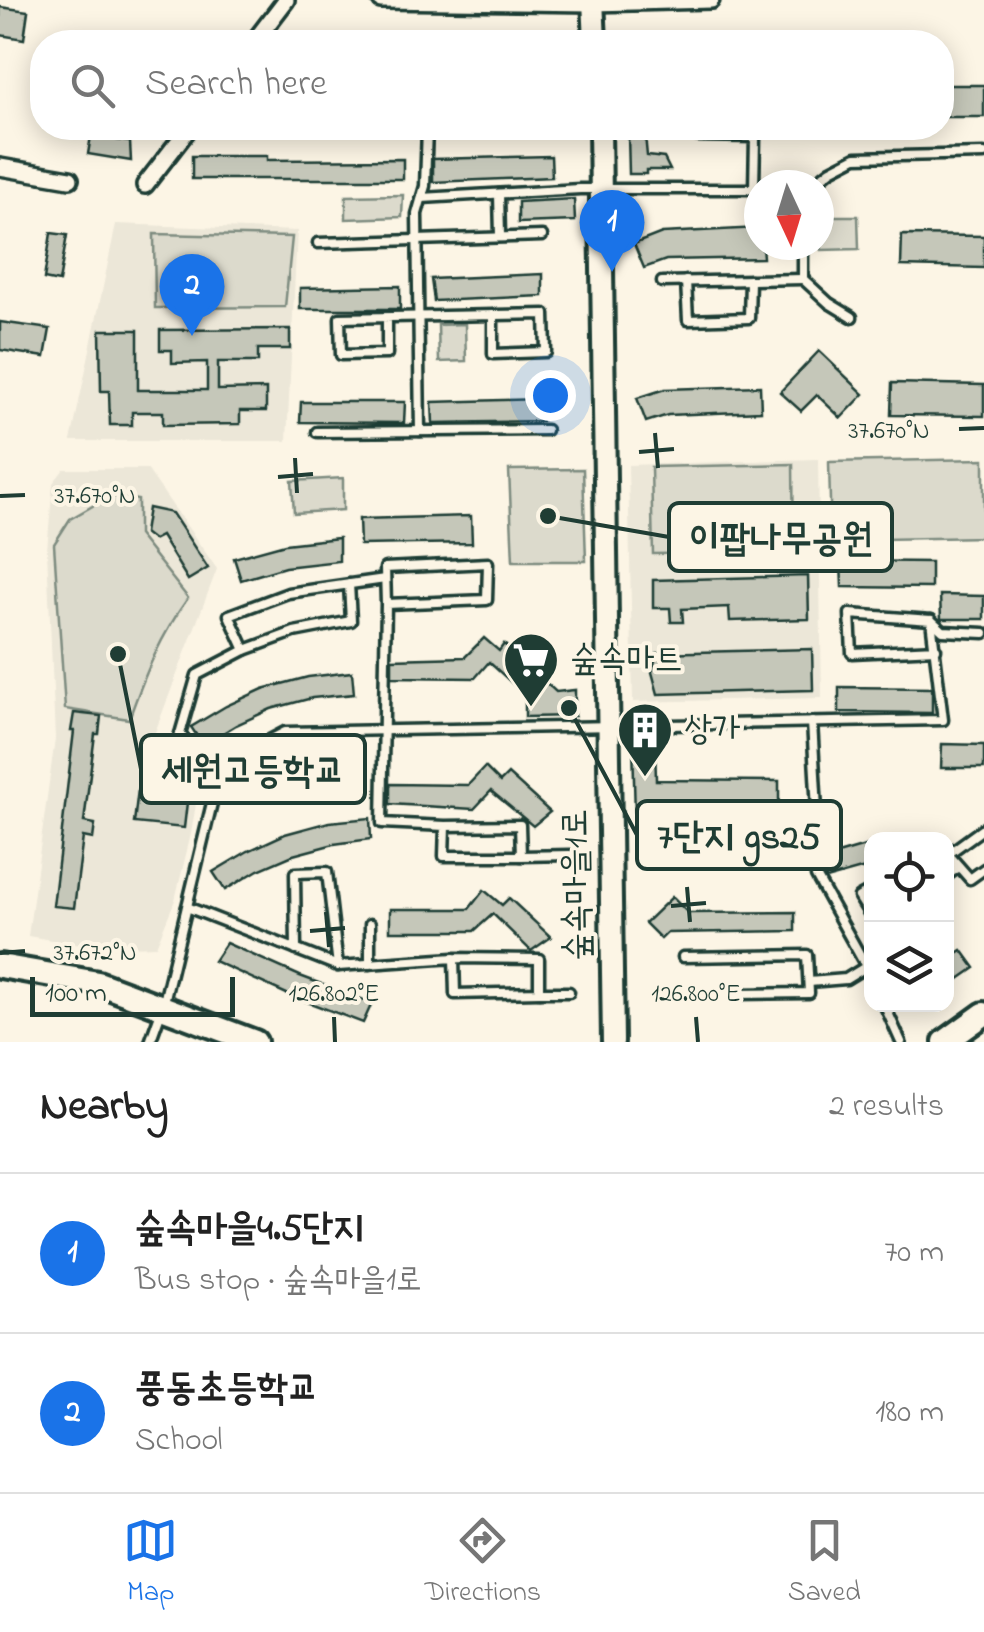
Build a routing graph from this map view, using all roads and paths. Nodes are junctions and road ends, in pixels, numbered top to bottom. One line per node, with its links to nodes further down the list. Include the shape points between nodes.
1 (286, 0): 7 (street)
2 (381, 0): 3 (street)
3 (501, 0): 6 (street)
4 (684, 0): 5 (street); 6 (street)
5 (711, 0)
6 (593, 1): 8 (street)
7 (263, 30)
8 (594, 30)
9 (181, 140): 18 (street)
10 (426, 140): 22 (lane)
11 (600, 140): 19 (street, 숲속마을1로)
12 (755, 140): 15 (lane)
13 (984, 154): 16 (lane, via 856,157)
14 (0, 167): 17 (street)
15 (756, 170)
16 (831, 170)
17 (70, 180)
18 (145, 186)
19 (602, 188): 20 (lane); 21 (lane); 47 (street, 숲속마을1로)
20 (744, 188)
21 (499, 194): 22 (lane); 23 (lane)
22 (422, 198): 25 (lane)
23 (500, 236): 24 (lane); 25 (lane)
24 (542, 236)
25 (417, 241): 26 (lane); 33 (lane)
26 (318, 243)
27 (803, 260): 28 (lane)
28 (803, 279): 29 (lane); 34 (lane)
29 (750, 280): 30 (lane); 30 (lane, via 748,318 688,320)
30 (686, 281): 31 (lane)
31 (662, 282)
32 (493, 315): 32 (lane, via 545,314 546,352 493,354); 33 (lane)
33 (418, 317): 35 (lane); 38 (lane)
34 (852, 317)
35 (387, 318): 35 (lane, via 387,354 342,355 340,318)
36 (546, 430): 38 (lane)
37 (317, 432): 38 (lane)
38 (420, 432)
39 (385, 579): 40 (lane); 41 (lane); 41 (lane, via 384,568 488,563 487,600)
40 (348, 584): 45 (lane, via 351,620); 45 (lane, via 288,594 230,616)
41 (386, 604): 48 (lane)
42 (932, 620): 43 (lane, via 942,630); 44 (lane); 44 (lane, via 850,614 852,652)
43 (984, 634)
44 (936, 649): 46 (lane, via 943,720)
45 (245, 650): 49 (lane, via 197,675)
46 (812, 722): 47 (lane); 57 (lane)
47 (607, 725): 48 (lane); 80 (street, 숲속마을1로)
48 (383, 729): 51 (lane, via 284,732); 52 (lane, via 382,823)
49 (180, 734): 50 (lane); 51 (lane)
50 (169, 764)
51 (218, 778): 61 (lane)
52 (445, 826): 55 (lane, via 520,825); 55 (lane, via 444,856)
53 (984, 828): 58 (lane, via 948,854)
54 (570, 855): 55 (lane)
55 (520, 856)
56 (781, 862): 56 (lane, via 683,861 683,824 781,826); 57 (lane)
57 (816, 862): 65 (lane, via 816,876)
58 (960, 866): 59 (lane, via 970,879); 60 (lane)
59 (984, 869)
60 (954, 870)
61 (187, 907): 63 (lane); 75 (lane)
62 (370, 924): 67 (lane)
63 (296, 950): 69 (lane); 69 (lane, via 296,873 328,872)
64 (683, 957): 71 (lane, via 808,954)
65 (864, 957)
66 (454, 958): 67 (lane); 72 (lane, via 539,959); 72 (lane, via 455,994)
67 (370, 964): 69 (lane)
68 (0, 966): 75 (main road, via 98,983)
69 (338, 966)
70 (864, 967): 71 (lane, via 846,979)
71 (810, 982): 74 (lane, via 809,992)
72 (539, 992): 73 (lane)
73 (569, 992)
74 (737, 994)
75 (163, 1006): 78 (lane); 79 (main road)
76 (888, 1012): 81 (lane)
77 (984, 1014): 82 (main road)
78 (150, 1042)
79 (254, 1042)
80 (613, 1042)
81 (901, 1042)
82 (945, 1042)

